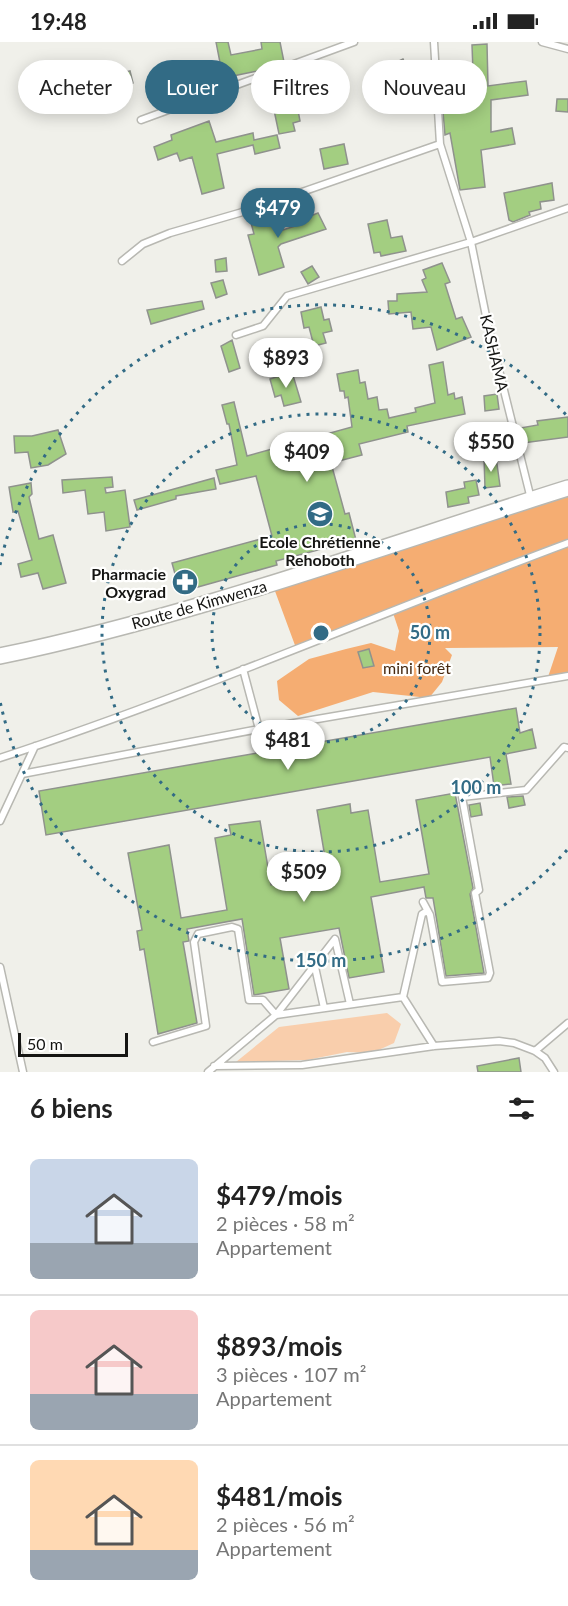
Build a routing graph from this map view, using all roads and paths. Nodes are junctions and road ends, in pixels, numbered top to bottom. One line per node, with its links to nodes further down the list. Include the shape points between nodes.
1 (354, 42): 5 (lane)
2 (434, 42): 6 (lane, KASHAMA)
3 (542, 42): 4 (lane)
4 (568, 49)
5 (141, 120)
6 (440, 144): 8 (lane, KASHAMA); 9 (lane, via 253,209 170,233 143,244)
7 (568, 208): 8 (lane)
8 (471, 242): 10 (lane, via 287,296 263,326); 12 (lane, KASHAMA)
9 (122, 261)
10 (236, 335)
11 (568, 488): 12 (street, Route de Kimwenza)
12 (531, 500): 14 (street, Route de Kimwenza, via 250,589 76,640)
13 (568, 543): 15 (lane)
14 (0, 656)
15 (243, 669): 17 (lane); 18 (lane)
16 (568, 676): 17 (lane)
17 (259, 729): 21 (lane)
18 (35, 746): 20 (lane); 21 (lane)
19 (568, 748): 24 (lane, via 564,747 526,790 462,797 479,890 475,893 488,978 442,982)
20 (0, 758)
21 (22, 774): 22 (lane)
22 (0, 821)
23 (423, 902): 24 (lane)
24 (427, 911): 27 (lane, via 422,914)
25 (315, 967): 28 (lane, via 332,940 337,941); 29 (lane); 30 (lane)
26 (0, 968): 36 (lane)
27 (403, 998): 28 (lane); 33 (lane)
28 (350, 1004): 29 (lane)
29 (324, 1008): 30 (lane)
30 (276, 1014): 32 (lane, via 263,1000 249,1000 238,929 198,933 194,942 206,1026); 35 (lane)
31 (568, 1023): 34 (lane)
32 (153, 1042)
33 (434, 1046): 34 (lane, via 499,1041 514,1042); 35 (lane, via 302,1065)
34 (535, 1051): 38 (lane)
35 (214, 1066): 37 (lane)
36 (23, 1072)
37 (208, 1072)
38 (554, 1072)

